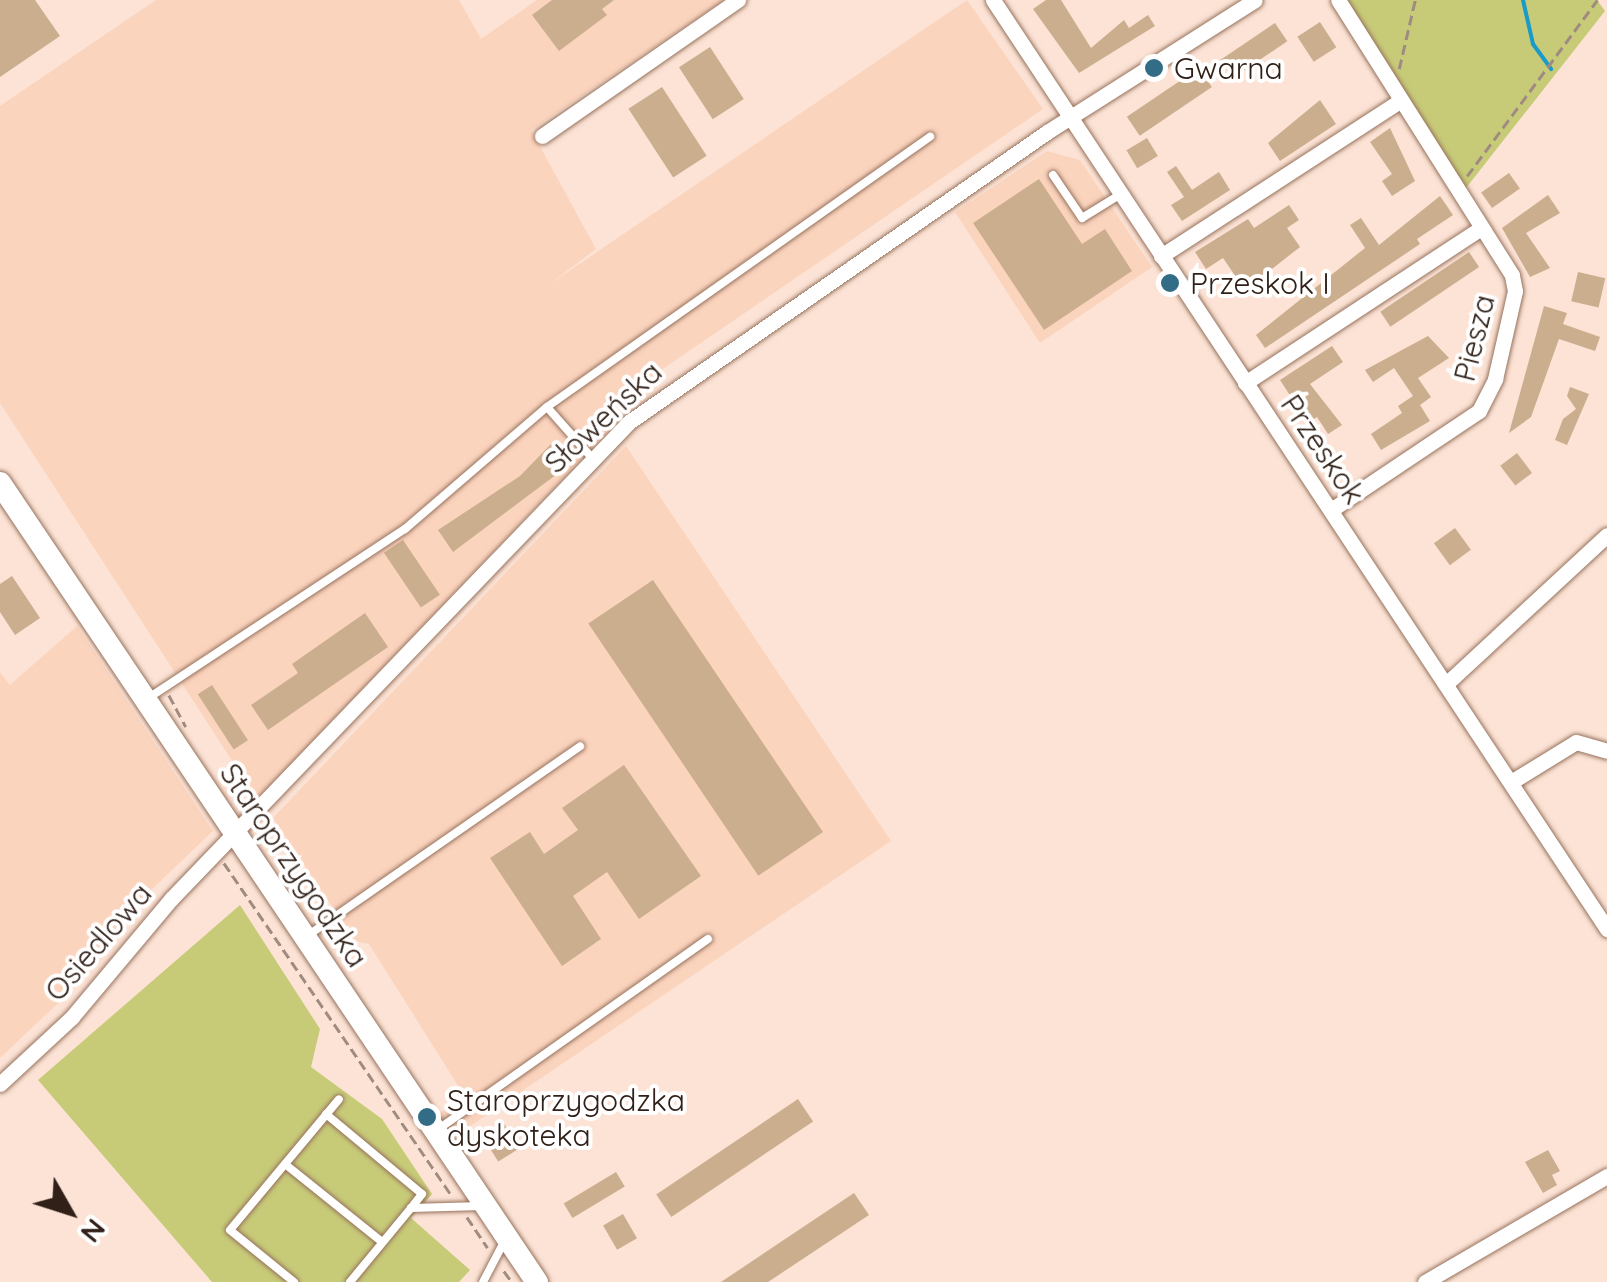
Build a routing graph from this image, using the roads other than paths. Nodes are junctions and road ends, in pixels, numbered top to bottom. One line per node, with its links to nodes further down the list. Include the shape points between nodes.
1 (738, 0): 8 (street)
2 (993, 0): 7 (street, Przeskok)
3 (1255, 0): 5 (street)
4 (1338, 0): 6 (street, Piesza)
5 (1230, 7): 7 (street)
6 (1398, 95): 12 (street, Piesza); 13 (street)
7 (1072, 119): 11 (street, Przeskok); 16 (street, Słoweńska, via 684,378)
8 (542, 136)
9 (930, 137): 15 (lane)
10 (1053, 175): 11 (lane, via 1082,218)
11 (1121, 194): 13 (street, Przeskok)
12 (1481, 228): 14 (street); 18 (street, Piesza, via 1515,291 1487,401)
13 (1161, 256): 14 (street, Przeskok)
14 (1244, 383): 18 (street, Przeskok)
15 (546, 407): 16 (lane); 21 (lane, via 405,529)
16 (593, 460): 25 (street, Słoweńska)
17 (0, 483): 21 (street, Staroprzygodzka)
18 (1331, 510): 20 (street, Przeskok)
19 (1607, 535): 20 (street)
20 (1446, 684): 24 (street, Przeskok)
21 (146, 699): 25 (street, Staroprzygodzka)
22 (580, 746): 28 (lane)
23 (1607, 752): 24 (street, via 1576,742)
24 (1511, 782): 26 (street, Przeskok)
25 (236, 834): 28 (street, Staroprzygodzka); 30 (street, Osiedlowa, via 81,1007)
26 (1602, 911): 27 (street, Przeskok)
27 (1607, 928)
28 (306, 937): 33 (street, Staroprzygodzka)
29 (708, 939): 33 (lane)
30 (0, 1084)
31 (339, 1099): 32 (lane)
32 (326, 1114): 34 (lane); 37 (lane, via 422,1194)
33 (436, 1130): 36 (street, Staroprzygodzka)
34 (285, 1164): 39 (lane); 40 (lane, via 230,1230)
35 (1607, 1176): 44 (street)
36 (486, 1206): 37 (lane); 38 (street, Staroprzygodzka)
37 (411, 1208): 39 (lane)
38 (506, 1236): 42 (lane); 43 (street, Staroprzygodzka)
39 (382, 1242): 41 (lane)
40 (294, 1282)
41 (350, 1282)
42 (483, 1282)
43 (536, 1282)
44 (1424, 1282)

